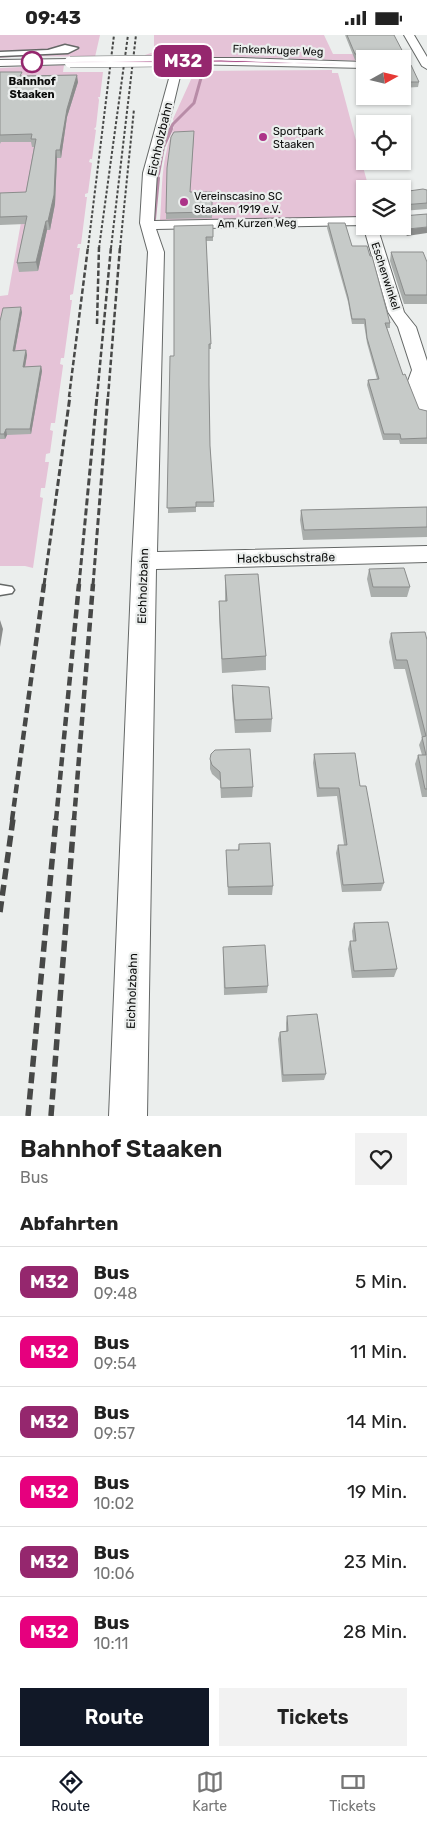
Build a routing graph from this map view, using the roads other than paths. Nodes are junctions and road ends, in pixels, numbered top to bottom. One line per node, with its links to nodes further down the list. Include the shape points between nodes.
1 (409, 35): 8 (street)
2 (50, 51): 3 (lane)
3 (0, 54)
4 (172, 61): 5 (street, Finkenkruger Weg, bridge); 6 (street, Finkenkruger Weg); 10 (street, Eichholzbahn, via 150,173)
5 (0, 63)
6 (356, 65)
7 (415, 66): 8 (street)
8 (427, 66)
9 (356, 221): 10 (street, Am Kurzen Weg)
10 (148, 225): 15 (street, Eichholzbahn, via 156,252)
11 (373, 235): 12 (street, Eschenwinkel, via 396,312 407,327)
12 (422, 382): 13 (street, Eschenwinkel)
13 (427, 409)
14 (427, 554): 15 (street, Hackbuschstraße)
15 (144, 561): 16 (street, Eichholzbahn)
16 (128, 1116)

